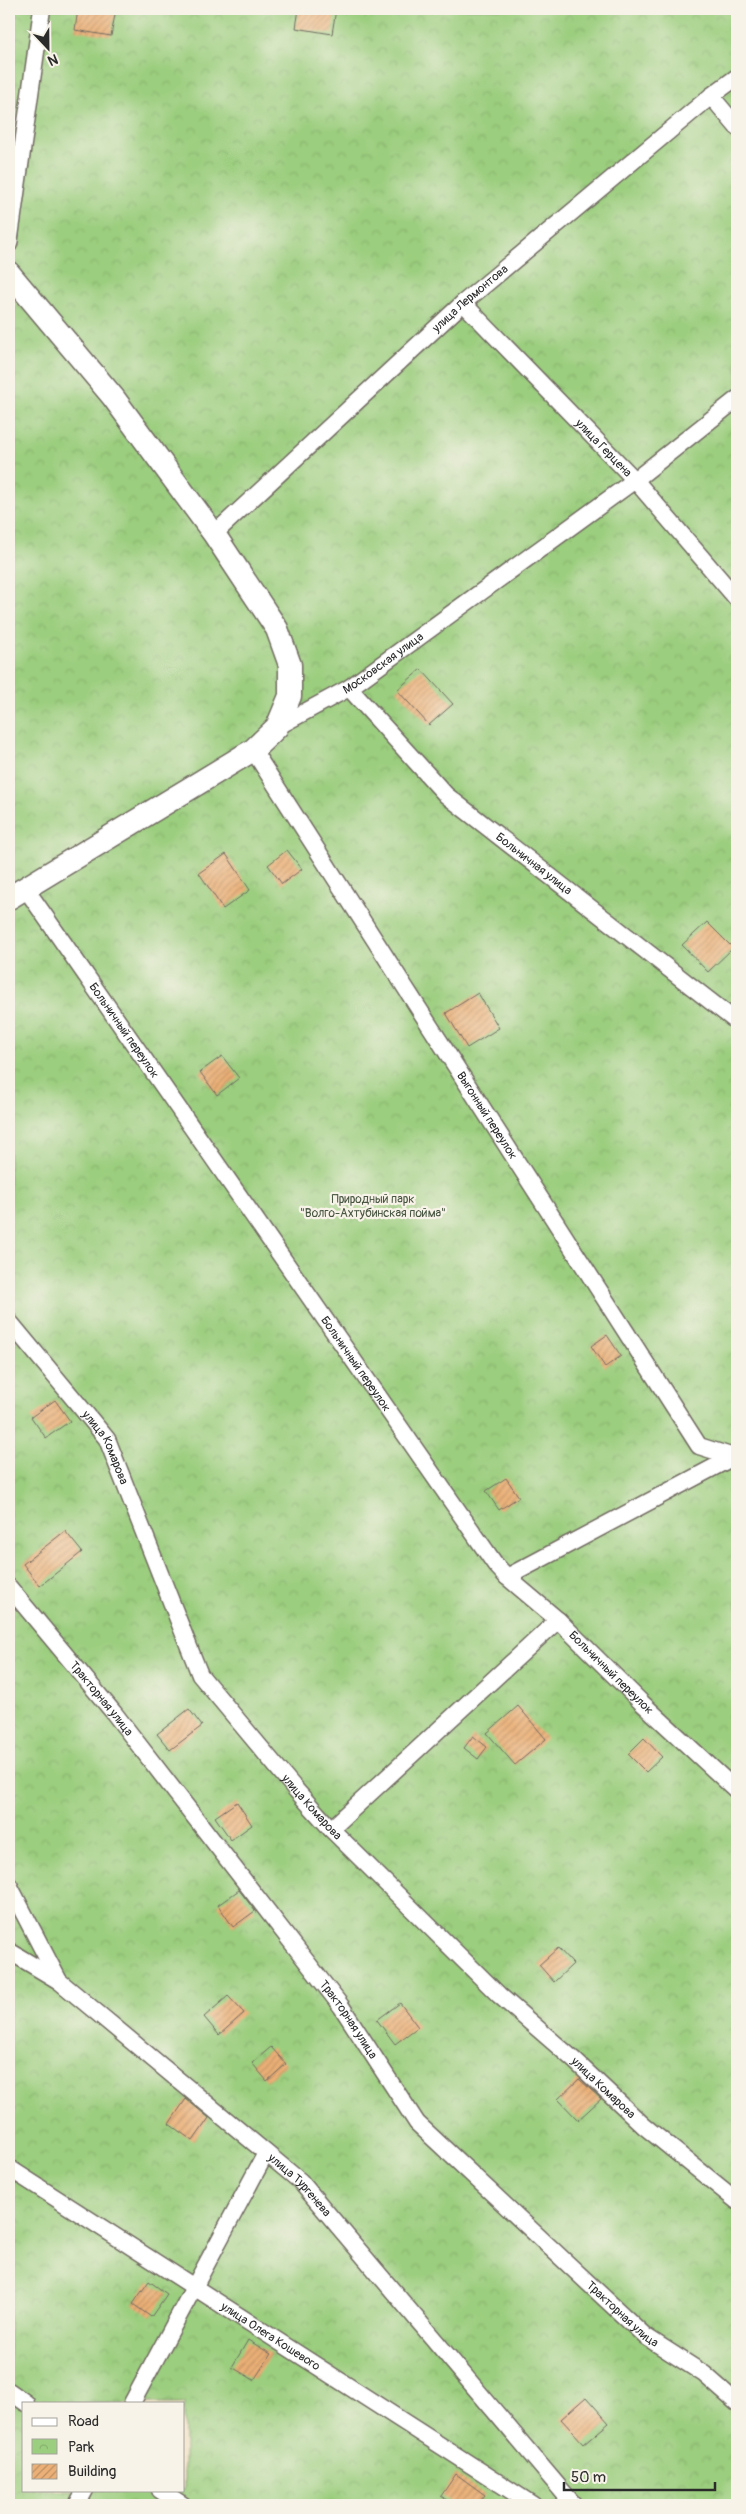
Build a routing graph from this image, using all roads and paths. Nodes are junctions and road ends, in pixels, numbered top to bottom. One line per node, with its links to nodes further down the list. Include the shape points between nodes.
1 (42, 9): 5 (street)
2 (737, 77): 3 (street, улица Лермонтова)
3 (711, 96): 4 (street); 7 (street, улица Лермонтова)
4 (737, 127)
5 (9, 244)
6 (9, 273): 10 (street, via 114,397)
7 (463, 303): 9 (street, улица Герцена); 10 (street, улица Лермонтова)
8 (737, 399): 9 (street, Московская улица)
9 (635, 480): 11 (street, улица Герцена); 12 (street, Московская улица)
10 (214, 534): 13 (street, via 277,629 290,665 290,696)
11 (737, 599)
12 (349, 688): 13 (street, Московская улица); 16 (street, Больничная улица, via 446,795)
13 (277, 727): 14 (street, Московская улица)
14 (253, 750): 15 (street, Московская улица); 18 (street, Выгонный переулок, via 699,1446)
15 (17, 893): 19 (street, Больничный переулок, via 483,1548)
16 (737, 1022)
17 (9, 1321): 23 (street, улица Комарова, via 107,1439 200,1675)
18 (736, 1457): 19 (street)
19 (507, 1577): 21 (street, Больничный переулок)
20 (9, 1588): 34 (street, Тракторная улица, via 114,1713 335,1998 417,2123 645,2336 704,2374)
21 (558, 1620): 22 (street, Больничный переулок); 23 (street)
22 (737, 1791)
23 (331, 1829): 29 (street, улица Комарова, via 499,1995 644,2126)
24 (9, 1885): 26 (street, улица Тургенева)
25 (9, 1951): 26 (street)
26 (59, 1981): 27 (street, улица Тургенева)
27 (266, 2153): 30 (street); 40 (street, улица Тургенева, via 300,2181)
28 (9, 2168): 30 (street, улица Олега Кошевого)
29 (737, 2201)
30 (194, 2287): 33 (street); 39 (street, улица Олега Кошевого)
31 (9, 2391): 32 (street)
32 (25, 2402)
33 (133, 2402)
34 (737, 2403)
35 (84, 2492): 37 (street)
36 (163, 2492): 38 (street)
37 (77, 2505)
38 (183, 2505)
39 (534, 2505)
40 (574, 2505)

